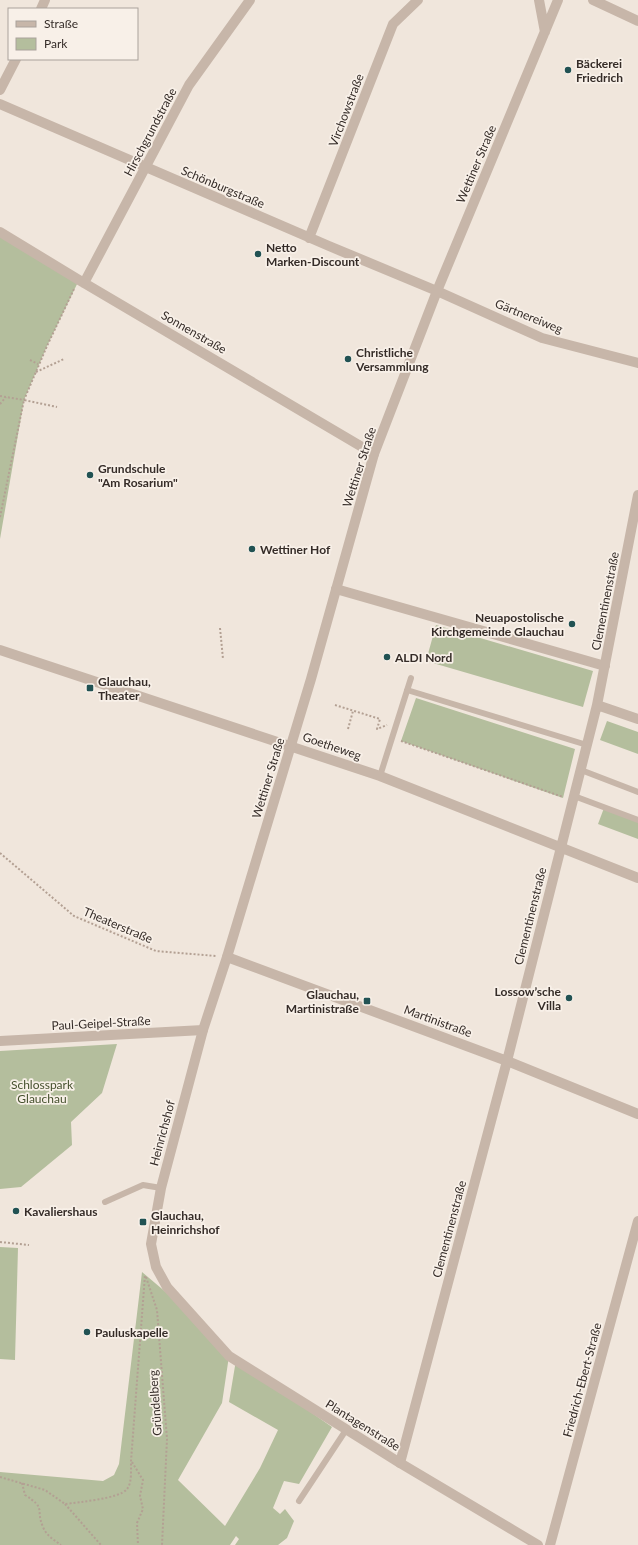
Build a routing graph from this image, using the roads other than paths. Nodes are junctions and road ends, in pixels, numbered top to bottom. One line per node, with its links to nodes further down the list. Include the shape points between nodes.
1 (250, 0): 11 (street, Hirschgrundstraße, via 189,85)
2 (418, 0): 13 (street, Virchowstraße, via 393,24)
3 (540, 0): 7 (street)
4 (558, 0): 7 (street, Wettiner Straße)
5 (592, 0): 6 (street)
6 (638, 21)
7 (545, 33): 15 (street, Wettiner Straße)
8 (15, 60): 9 (street)
9 (0, 90)
10 (0, 104): 11 (street, Schönburgstraße)
11 (146, 167): 13 (street, Schönburgstraße); 14 (street, Hirschgrundstraße)
12 (0, 232): 14 (street, Sonnenstraße)
13 (309, 238): 15 (street, Schönburgstraße)
14 (84, 283): 17 (street, Sonnenstraße)
15 (437, 291): 16 (street, Gärtnereiweg, via 542,338); 17 (street, Wettiner Straße)
16 (638, 363)
17 (374, 454): 20 (street, Wettiner Straße)
18 (638, 495): 19 (street, Clementinenstraße)
19 (637, 511): 22 (street, Clementinenstraße)
20 (336, 589): 22 (street); 27 (street, Wettiner Straße)
21 (0, 650): 27 (street, Goetheweg)
22 (605, 666): 25 (street, Clementinenstraße)
23 (411, 678): 24 (lane)
24 (407, 690): 28 (lane); 30 (lane)
25 (597, 705): 26 (street); 28 (street, Clementinenstraße)
26 (638, 719)
27 (291, 746): 30 (street, Goetheweg); 36 (street, Wettiner Straße)
28 (587, 746): 29 (street, Clementinenstraße)
29 (581, 770): 31 (lane); 32 (street, Clementinenstraße)
30 (380, 776): 34 (street, Goetheweg)
31 (638, 792)
32 (573, 799): 33 (lane); 34 (street, Clementinenstraße)
33 (638, 820)
34 (561, 847): 35 (street, Goetheweg); 39 (street, Clementinenstraße)
35 (638, 878)
36 (227, 957): 37 (street, Heinrichshof); 39 (street, Martinistraße)
37 (203, 1030): 38 (street, Paul-Geipel-Straße); 41 (street, Heinrichshof)
38 (0, 1041)
39 (507, 1061): 40 (street, Martinistraße); 46 (street, Clementinenstraße)
40 (638, 1114)
41 (160, 1188): 42 (lane, via 143,1185); 44 (street, Heinrichshof, via 151,1244 156,1267 167,1287)
42 (105, 1202)
43 (638, 1221): 49 (street, Friedrich-Ebert-Straße)
44 (187, 1310): 45 (street, Plantagenstraße, via 229,1356)
45 (346, 1430): 46 (street, Plantagenstraße); 47 (lane)
46 (400, 1463): 48 (street, Plantagenstraße)
47 (299, 1500)
48 (538, 1545)
49 (550, 1545)

